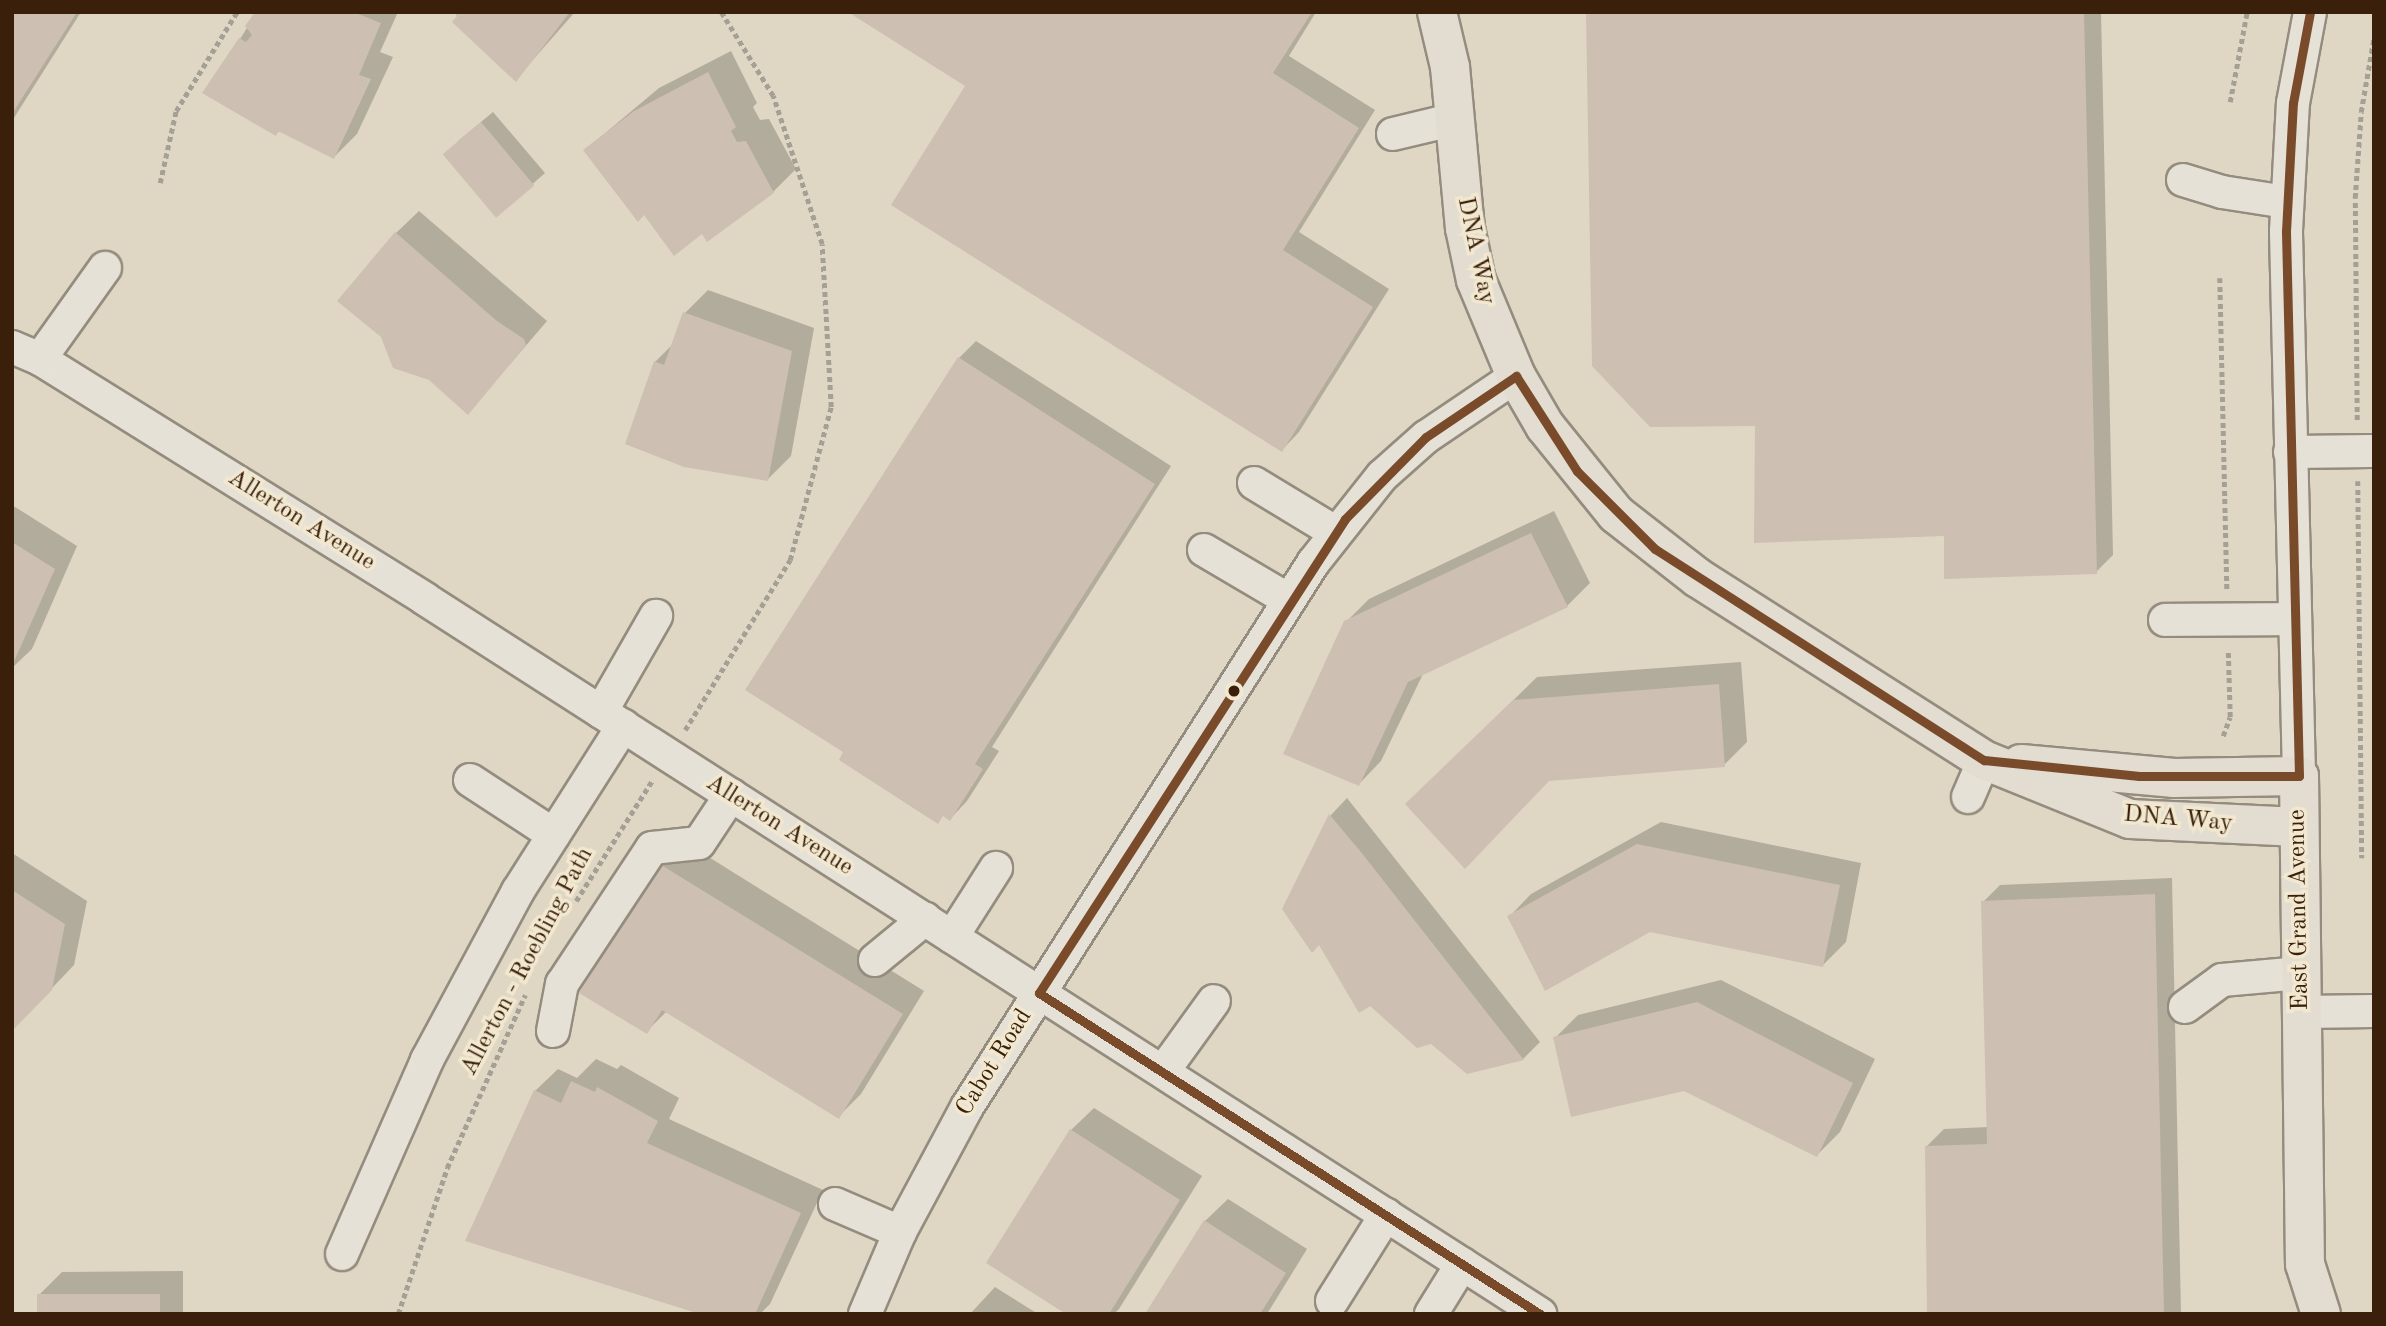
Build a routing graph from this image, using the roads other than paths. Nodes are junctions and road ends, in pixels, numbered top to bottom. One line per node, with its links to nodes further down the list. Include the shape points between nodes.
1 (1437, 12): 3 (main road, DNA Way)
2 (2309, 12): 6 (street, East Grand Avenue, via 2293,103)
3 (1456, 119): 4 (street); 9 (main road, DNA Way, via 1465,228 1476,280)
4 (1393, 134)
5 (2183, 180): 6 (street, via 2222,192)
6 (2286, 202): 10 (street, East Grand Avenue)
7 (105, 268): 8 (street)
8 (26, 353): 19 (street, Allerton Avenue)
9 (1516, 376): 13 (street, Cabot Road, via 1426,437 1382,477); 20 (main road, DNA Way, via 1577,471 1655,549)
10 (2290, 452): 11 (street); 17 (street, East Grand Avenue)
11 (2365, 452)
12 (1254, 483): 13 (street)
13 (1335, 532): 15 (street, Cabot Road)
14 (1204, 550): 15 (street)
15 (1289, 600): 32 (street, Cabot Road)
16 (656, 616): 19 (street)
17 (2294, 619): 18 (street); 21 (street, East Grand Avenue)
18 (2165, 620)
19 (612, 719): 23 (street, Allerton Avenue); 26 (street)
20 (1984, 760): 21 (main road, DNA Way, via 2139,776); 24 (street); 25 (main road, DNA Way, via 2130,819)
21 (2298, 776): 25 (main road, East Grand Avenue)
22 (470, 780): 26 (street)
23 (731, 795): 28 (street, Allerton Avenue); 37 (street, via 699,843 652,848 562,984)
24 (1968, 797)
25 (2299, 827): 31 (main road, East Grand Avenue)
26 (554, 835): 42 (street, via 427,1060)
27 (996, 868): 29 (street)
28 (925, 919): 29 (street, Allerton Avenue); 30 (street)
29 (952, 937): 32 (street, Allerton Avenue)
30 (875, 960)
31 (2301, 973): 34 (street, via 2222,981); 36 (main road, East Grand Avenue)
32 (1039, 993): 38 (street, Allerton Avenue); 41 (street, Cabot Road, via 967,1107)
33 (1214, 1001): 38 (street)
34 (2185, 1007)
35 (2374, 1010): 36 (street)
36 (2302, 1012): 44 (main road, East Grand Avenue)
37 (553, 1031)
38 (1164, 1070): 40 (street, Allerton Avenue)
39 (835, 1204): 41 (street)
40 (1386, 1215): 43 (street, Allerton Avenue); 45 (street)
41 (900, 1232): 46 (street, Cabot Road)
42 (342, 1254)
43 (1462, 1264): 47 (street); 48 (street, Allerton Avenue)
44 (2305, 1264): 49 (main road, East Grand Avenue); 50 (main road, East Grand Avenue)
45 (1332, 1301)
46 (865, 1314)
47 (1431, 1314)
48 (1540, 1314)
49 (2291, 1314)
50 (2321, 1314)

